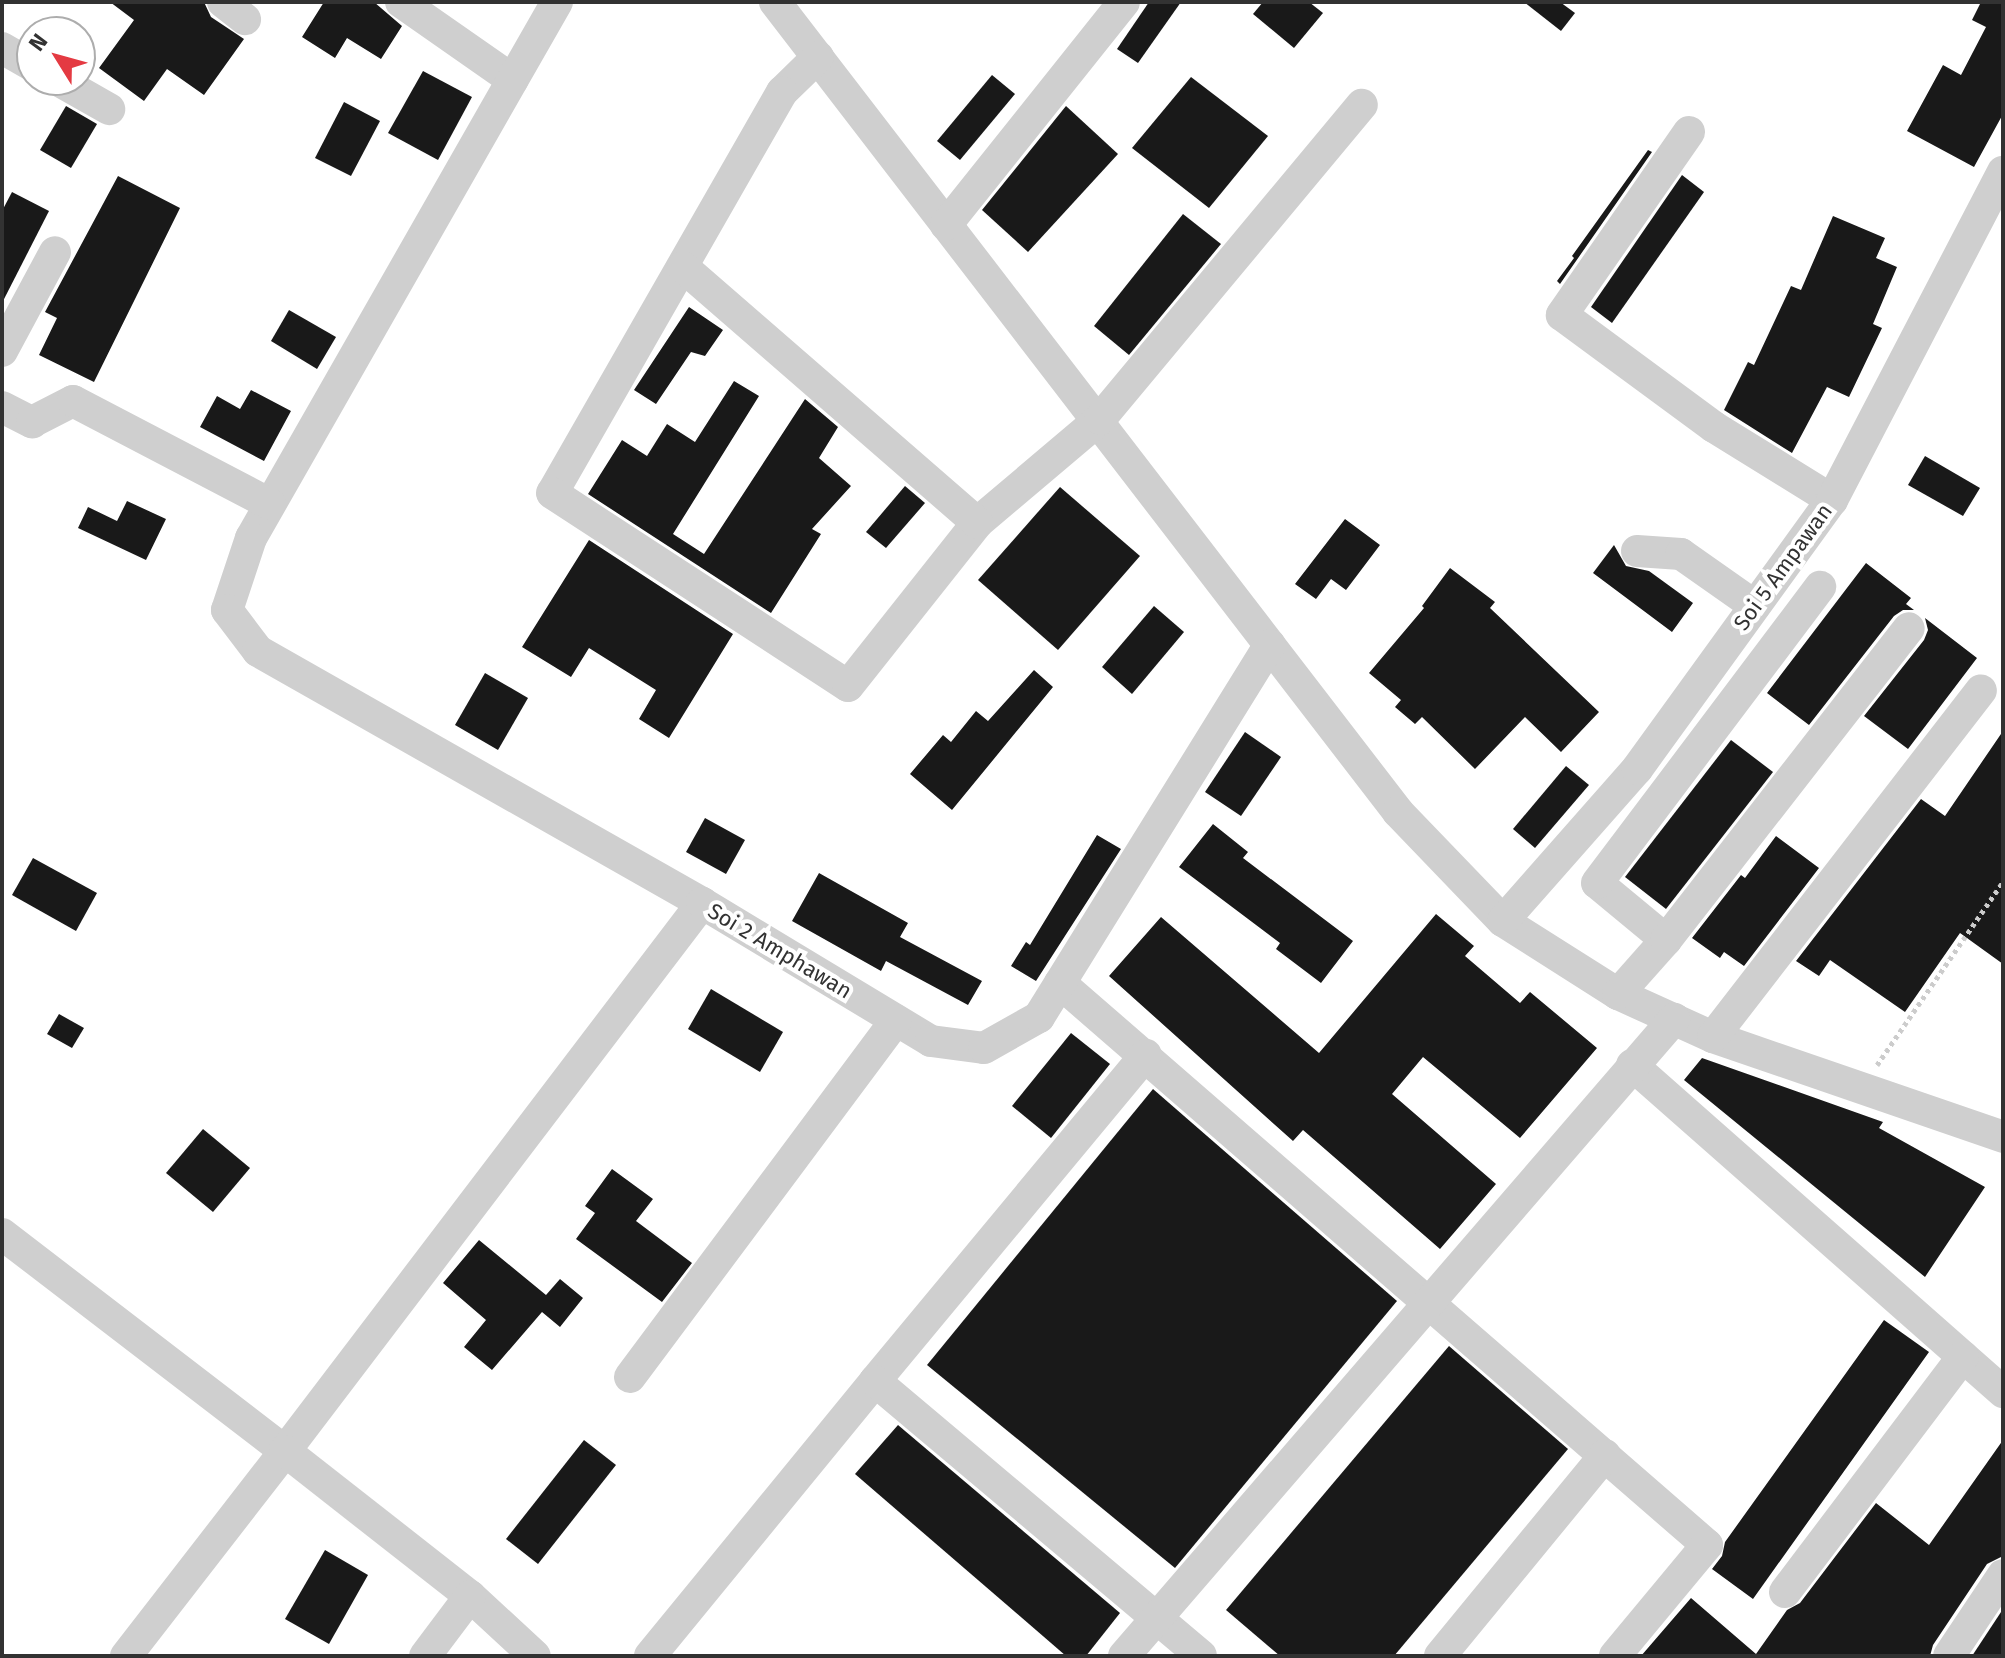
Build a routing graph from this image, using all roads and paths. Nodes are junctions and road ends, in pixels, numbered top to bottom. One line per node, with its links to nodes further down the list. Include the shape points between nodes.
1 (401, 2): 6 (street)
2 (557, 2): 6 (street)
3 (775, 2): 5 (street)
4 (1124, 2): 12 (street)
5 (818, 57): 12 (street); 14 (street, via 782,92)
6 (513, 80): 19 (street)
7 (86, 96): 9 (street)
8 (1362, 105): 17 (street)
9 (109, 109)
10 (1689, 132): 18 (street, via 1562,315 1714,427)
11 (2003, 172): 18 (street, Soi 5 Ampawan)
12 (946, 225): 17 (street)
13 (55, 252): 15 (street)
14 (683, 267): 20 (street); 20 (street, via 552,493 848,686)
15 (2, 351)
16 (2, 407): 19 (street, via 32,422 73,401)
17 (1100, 419): 20 (street); 25 (street)
18 (1832, 500): 23 (street, Soi 5 Ampawan)
19 (270, 504): 28 (street, via 251,538 227,610 258,651)
20 (977, 523)
21 (1637, 551): 23 (street, via 1681,554)
22 (1820, 587): 30 (street, via 1597,883)
23 (1755, 606): 29 (street, Soi 5 Ampawan, via 1637,769)
24 (1909, 628): 30 (street)
25 (1270, 645): 29 (street, via 1398,812); 31 (street, Soi 2 Amphawan)
26 (1981, 690): 35 (street)
27 (2003, 882): 38 (path)
28 (702, 903): 34 (street, Soi 2 Amphawan); 46 (street, Soi 2 Amphawan)
29 (1503, 921): 32 (street)
30 (1666, 940): 32 (street)
31 (1060, 983): 34 (street, Soi 2 Amphawan, via 1039,1017 984,1048 931,1041); 36 (street)
32 (1618, 994): 33 (street)
33 (1674, 1019): 35 (street); 37 (street)
34 (896, 1020): 43 (street)
35 (1713, 1037): 38 (street)
36 (1146, 1055): 41 (street); 44 (street)
37 (1632, 1065): 41 (street); 42 (street)
38 (1860, 1089): 39 (street)
39 (2003, 1137)
40 (2, 1234): 46 (street)
41 (1429, 1302): 47 (street); 51 (street)
42 (1963, 1357): 45 (street); 49 (street)
43 (630, 1377)
44 (875, 1381): 51 (street); 55 (street)
45 (2003, 1392)
46 (285, 1451): 50 (street); 52 (street, Soi 2 Amphawan)
47 (1605, 1455): 58 (street); 59 (street, via 1707,1545)
48 (2003, 1575): 60 (street)
49 (1785, 1592)
50 (470, 1596): 53 (street); 54 (street)
51 (1156, 1619): 56 (street); 57 (street)
52 (126, 1656)
53 (425, 1656)
54 (535, 1656)
55 (650, 1656)
56 (1124, 1656)
57 (1201, 1656)
58 (1440, 1656)
59 (1615, 1656)
60 (1949, 1656)

